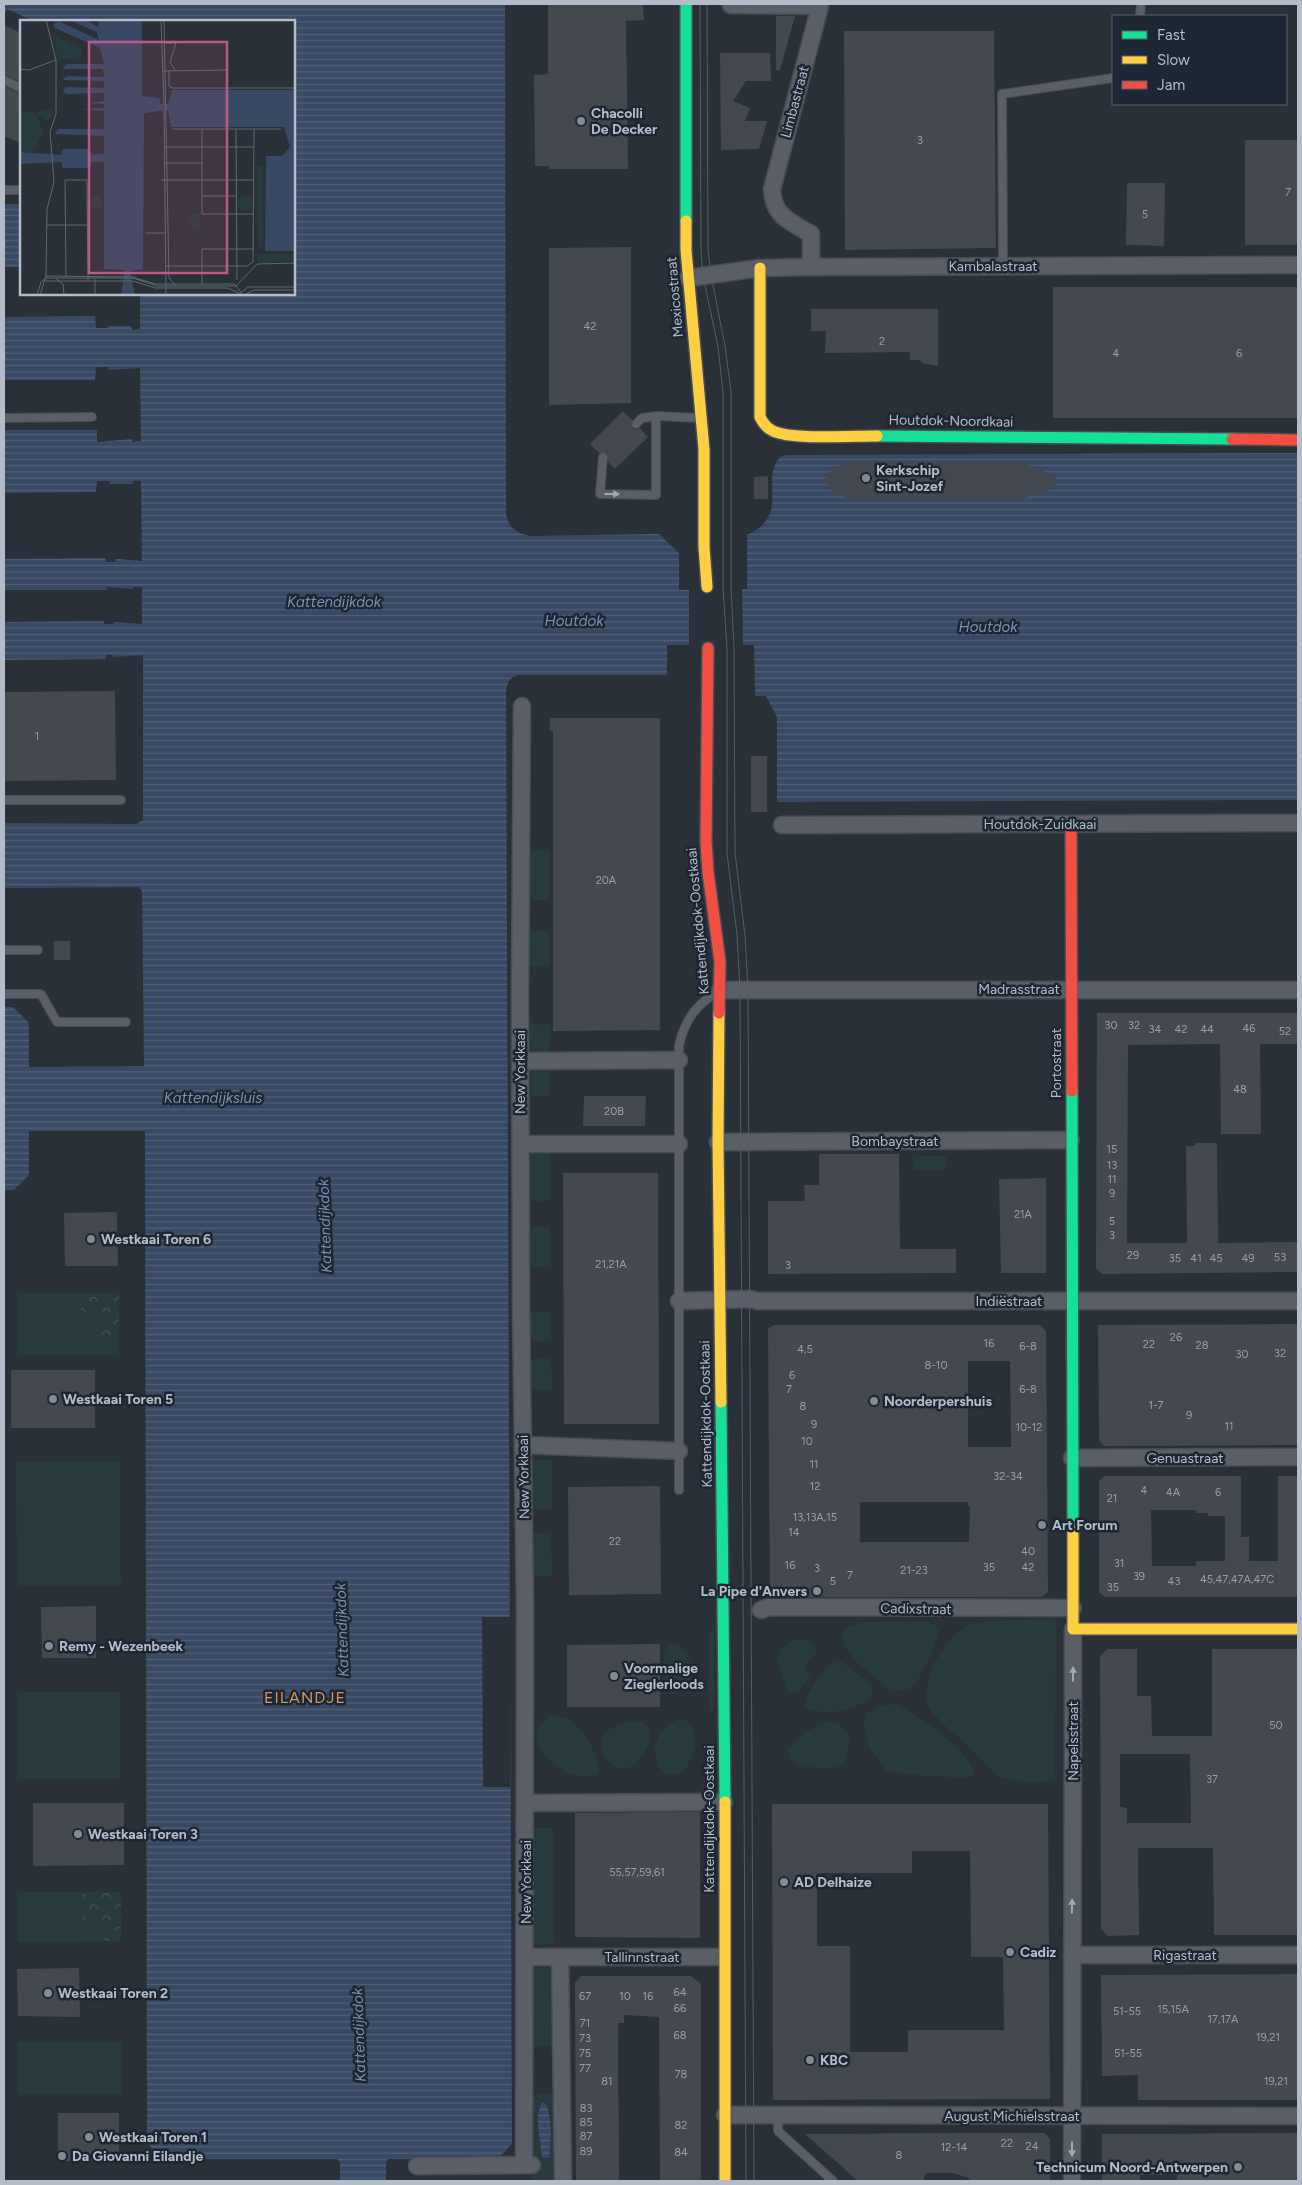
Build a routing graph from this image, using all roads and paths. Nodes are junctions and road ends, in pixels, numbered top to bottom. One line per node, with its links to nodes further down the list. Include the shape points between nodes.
1 (686, 4): 12 (street, Mexicostraat)
2 (731, 5): 10 (street, Limbastraat, via 820,6 772,189 772,202 779,214 811,234)
3 (1112, 78): 9 (lane, via 1002,94)
4 (4, 80): 5 (lane)
5 (20, 88)
6 (4, 190): 7 (lane)
7 (20, 190)
8 (1298, 265): 9 (street, Kambalastraat)
9 (1003, 266): 10 (street, Kambalastraat)
10 (811, 267): 11 (street, Kambalastraat)
11 (760, 268): 12 (street, Kambalastraat); 18 (street, Houtdok-Noordkaai, via 760,417 763,426 775,432 790,435)
12 (688, 278): 16 (street, Mexicostraat)
13 (656, 416): 16 (lane); 17 (lane, via 642,418); 19 (lane, one-way to 13, via 600,494 656,494)
14 (92, 417): 15 (lane)
15 (4, 418)
16 (701, 418): 20 (street, Mexicostraat)
17 (636, 424)
18 (1298, 440)
19 (603, 457)
20 (707, 587)
21 (708, 648): 31 (street, Kattendijkdok-Oostkaai, via 706,841 720,962)
22 (522, 706): 35 (street, New Yorkkaai)
23 (4, 800): 24 (lane)
24 (121, 800)
25 (1298, 823): 26 (street, Houtdok-Zuidkaai)
26 (1071, 824): 27 (street, Houtdok-Zuidkaai); 30 (street, Portostraat)
27 (782, 825)
28 (4, 950): 29 (lane)
29 (38, 950)
30 (1071, 989): 31 (street, Madrasstraat); 32 (street, Madrasstraat); 37 (street, Portostraat)
31 (720, 990): 36 (lane, via 690,1015 682,1030); 38 (street, Kattendijkdok-Oostkaai)
32 (1298, 990)
33 (4, 994): 34 (lane, via 41,994 57,1022)
34 (126, 1022)
35 (520, 1060): 36 (street); 39 (street, New Yorkkaai)
36 (679, 1060): 40 (lane)
37 (1071, 1140): 38 (street, Bombaystraat); 42 (street, Portostraat)
38 (718, 1142): 41 (street, Kattendijkdok-Oostkaai)
39 (521, 1144): 40 (street); 45 (street, New Yorkkaai)
40 (680, 1144): 44 (lane)
41 (720, 1301): 42 (street, Indiëstraat); 44 (street, Indiëstraat); 54 (street, Kattendijkdok-Oostkaai)
42 (1072, 1301): 43 (street, Indiëstraat); 48 (street, Napelsstraat)
43 (1298, 1301)
44 (679, 1302): 46 (lane)
45 (523, 1445): 46 (street); 55 (street, New Yorkkaai)
46 (679, 1451): 49 (lane)
47 (1298, 1457): 48 (street, Genuastraat)
48 (1072, 1458): 50 (street, Napelsstraat)
49 (679, 1490)
50 (1073, 1608): 51 (street, Cadixstraat, via 769,1607); 53 (street, Napelsstraat)
51 (761, 1610)
52 (1298, 1628): 53 (street)
53 (1073, 1629): 56 (street, Napelsstraat, one-way to 53)
54 (724, 1802): 55 (street); 59 (street, Kattendijkdok-Oostkaai)
55 (526, 1803): 58 (street, New Yorkkaai)
56 (1072, 1955): 57 (street, Rigastraat); 63 (street, Napelsstraat)
57 (1298, 1955)
58 (526, 1957): 60 (street); 65 (street, New Yorkkaai, via 528,2166)
59 (723, 1957): 60 (street, Tallinnstraat); 61 (street, Kattendijkdok-Oostkaai)
60 (560, 1958): 66 (street)
61 (725, 2115): 62 (street, August Michielsstraat); 67 (street, Kattendijkdok-Oostkaai)
62 (778, 2115): 63 (street, August Michielsstraat); 68 (lane, via 778,2131)
63 (1072, 2116): 64 (street, August Michielsstraat); 69 (street, Napelsstraat, one-way to 69)
64 (1298, 2116)
65 (417, 2166)
66 (560, 2171)
67 (725, 2181)
68 (832, 2181)
69 (1072, 2181)

